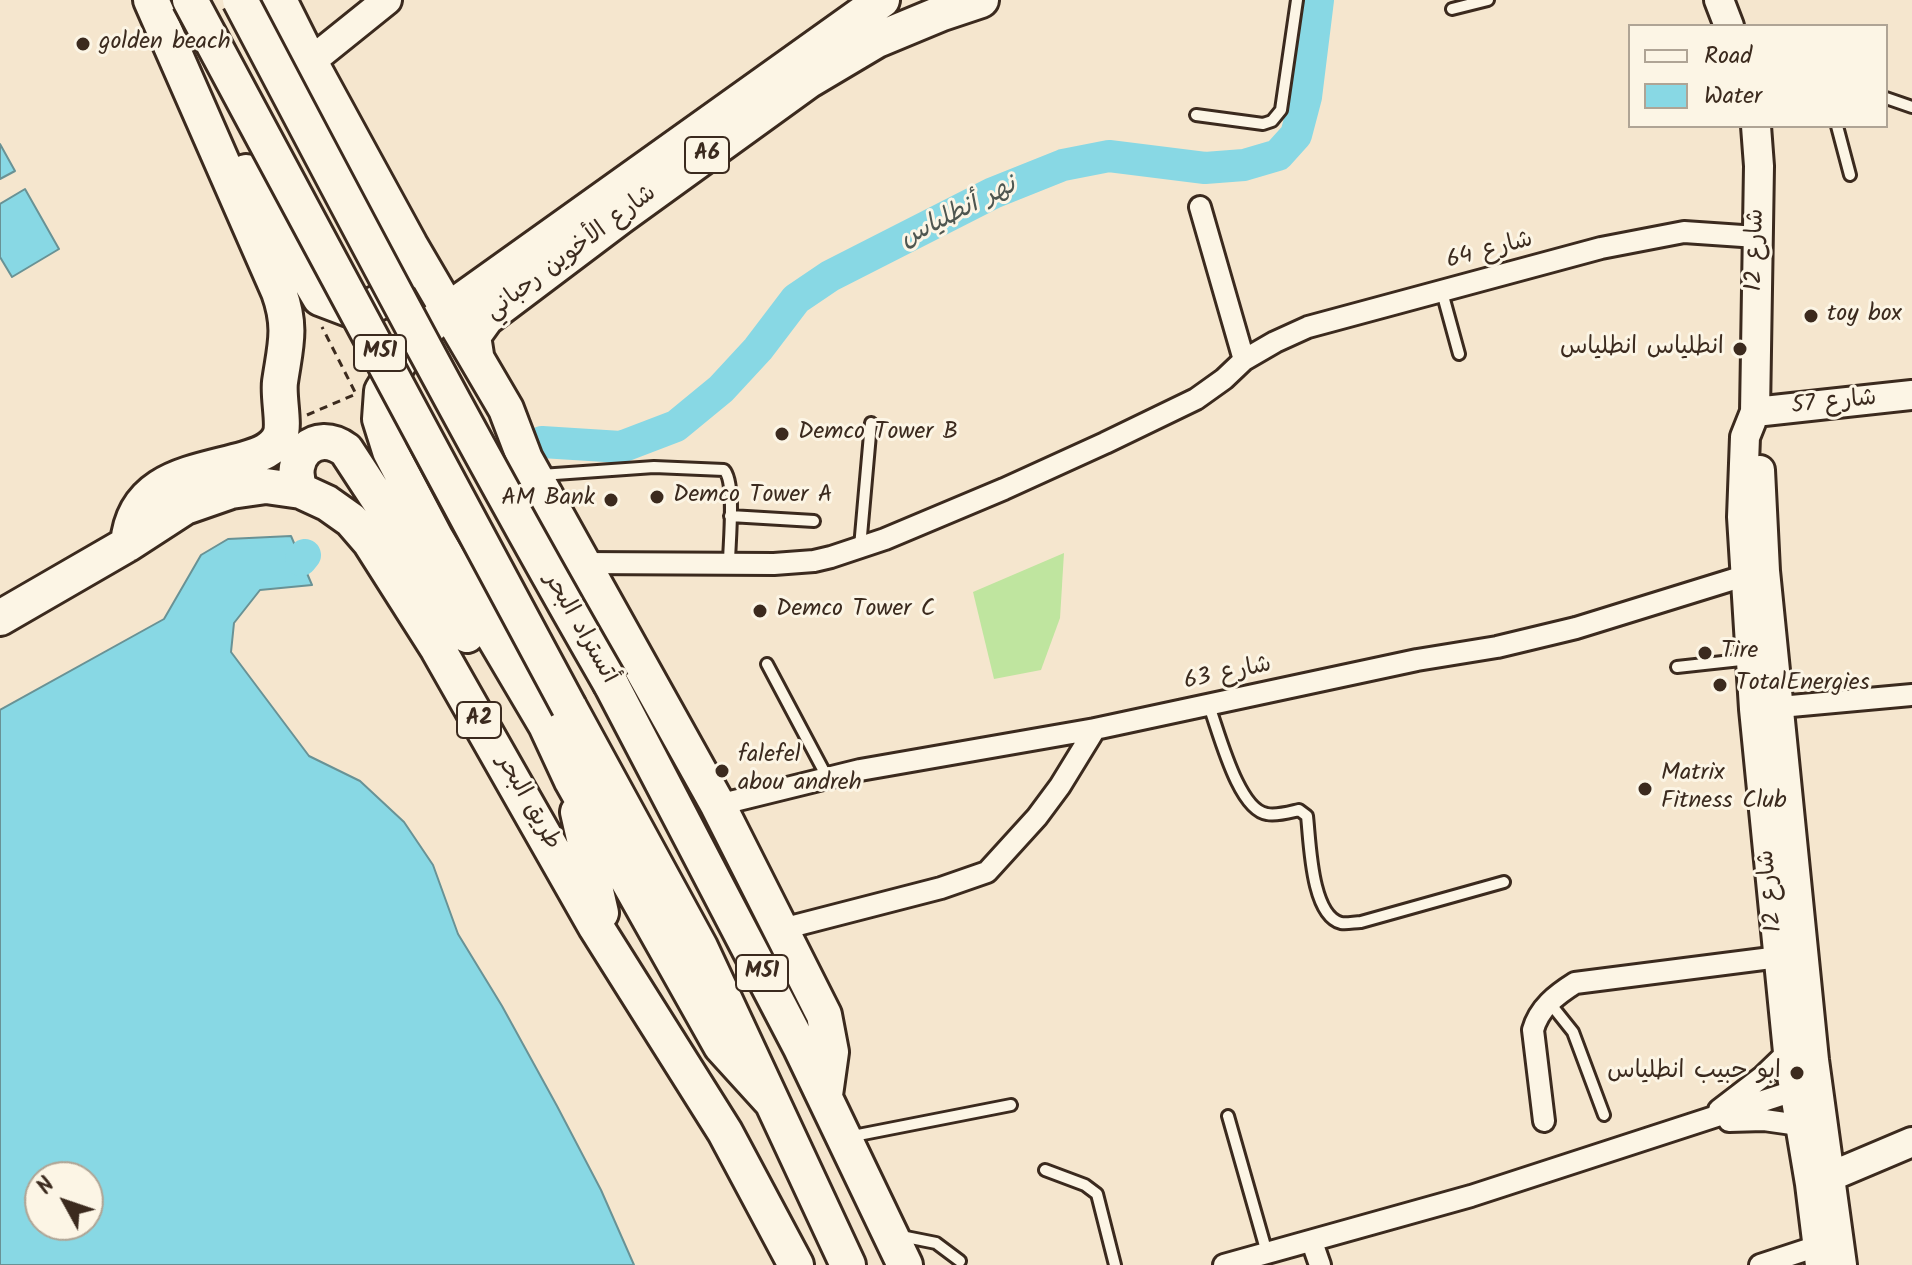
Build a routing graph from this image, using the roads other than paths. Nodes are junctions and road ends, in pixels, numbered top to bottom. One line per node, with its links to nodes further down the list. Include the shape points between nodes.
1 (144, 0): 14 (street)
2 (151, 0): 14 (highway)
3 (190, 0): 50 (highway, أتستراد البحر / M51, bridge)
4 (240, 0): 62 (highway, أتستراد البحر / M51, bridge, via 431,364 611,684)
5 (279, 0): 15 (highway)
6 (387, 0): 15 (street)
7 (882, 0): 26 (highway, شارع الأخوين رحباني / A6)
8 (981, 0): 28 (highway, شارع الأخوين رحباني / A6, via 877,40 798,88 486,318 473,336)
9 (1297, 0): 18 (lane, via 1281,110 1272,121)
10 (1488, 0): 12 (lane)
11 (1719, 0): 13 (street)
12 (1452, 9)
13 (1728, 24)
14 (172, 44): 24 (highway, via 320,298 349,309 382,301 403,276); 38 (highway, via 284,306 288,333 279,390 282,430 263,453 157,488 133,517)
15 (310, 62): 24 (highway)
16 (1888, 99): 17 (lane)
17 (1912, 107)
18 (1196, 115)
19 (1756, 128): 23 (street, شارع 12)
20 (1838, 128): 21 (lane)
21 (1850, 175)
22 (1200, 207): 29 (street)
23 (1757, 237): 25 (street, شارع 64, via 1684,232 1601,248); 31 (street, شارع 12)
24 (410, 245): 26 (highway)
25 (1442, 292): 27 (lane); 29 (street, شارع 64, via 1308,327)
26 (448, 310): 28 (highway); 37 (highway, شارع الأخوين رحباني, via 391,374 382,391 380,419 390,451)
27 (1459, 354)
28 (476, 355): 33 (highway, via 506,409)
29 (1244, 360): 39 (street, شارع 64, via 1196,399 1004,489)
30 (1912, 395): 31 (street, شارع 57)
31 (1754, 417): 42 (street, شارع 12, via 1743,453 1742,517)
32 (871, 423): 39 (lane)
33 (529, 467): 35 (lane, via 718,469 729,478); 37 (highway, via 473,381 459,370 441,367 422,375 400,404 397,437); 40 (highway)
34 (301, 491): 38 (highway, طريق البحر / A2, via 266,486 231,491 185,507); 50 (highway, via 296,470 304,451 325,442 346,450 487,661); 56 (highway, طريق البحر / A2, via 351,520 370,542 438,649)
35 (730, 516): 36 (lane); 41 (lane)
36 (814, 521)
37 (435, 537): 50 (highway)
38 (128, 544): 43 (highway, طريق البحر / A2)
39 (860, 547): 41 (street, شارع 64, via 814,561)
40 (581, 563): 41 (street, شارع 64); 54 (highway)
41 (729, 563)
42 (1755, 573): 44 (street, شارع 12); 48 (street, شارع 63, via 1576,628); 49 (street, شارع 12)
43 (0, 618)
44 (1751, 659): 46 (lane); 49 (street, شارع 12)
45 (767, 664): 52 (lane)
46 (1677, 667)
47 (1912, 695): 49 (street)
48 (1209, 706): 51 (street, شارع 63); 55 (lane, via 1242,795 1266,814 1299,810 1307,816 1318,897 1330,916 1342,923 1361,922)
49 (1766, 708): 58 (street, شارع 12); 61 (street, شارع 12)
50 (558, 716): 53 (highway); 63 (highway, أتستراد البحر / M51, via 700,947)
51 (1095, 729): 52 (street, شارع 63); 57 (street, via 1037,817 987,872)
52 (827, 777): 54 (street, شارع 63)
53 (572, 781): 56 (highway, via 602,919); 63 (highway, via 721,1046)
54 (718, 805): 57 (highway)
55 (1504, 882)
56 (596, 927): 79 (highway, طريق البحر / A2, via 725,1132)
57 (782, 929): 62 (highway, via 829,1033)
58 (1779, 957): 59 (street, via 1575,983); 60 (street, شارع 12)
59 (1549, 1002): 65 (lane, via 1573,1032); 68 (street, via 1533,1030)
60 (1788, 1052): 61 (street, شارع 12); 67 (street)
61 (1806, 1087): 67 (street); 69 (street, شارع 12); 73 (street, شارع 12)
62 (825, 1095): 70 (highway, أتستراد البحر / M51)
63 (771, 1101): 80 (highway, أتستراد البحر / M51)
64 (1011, 1105): 70 (lane)
65 (1604, 1115)
66 (1228, 1116): 76 (lane)
67 (1706, 1120): 69 (street); 75 (street)
68 (1544, 1121)
69 (1799, 1125): 73 (street, شارع 12)
70 (845, 1138): 74 (highway, أتستراد البحر / M51)
71 (1912, 1142): 73 (street)
72 (1045, 1170): 82 (lane, via 1097,1194)
73 (1820, 1181): 77 (street, شارع 12)
74 (890, 1235): 78 (lane, via 936,1243); 81 (highway, أتستراد البحر / M51)
75 (1312, 1242): 76 (street); 84 (street)
76 (1267, 1253): 83 (street)
77 (1830, 1254): 85 (street)
78 (960, 1261)
79 (796, 1265)
80 (848, 1265)
81 (905, 1265)
82 (1115, 1265)
83 (1224, 1265)
84 (1320, 1265)
85 (1760, 1265)

